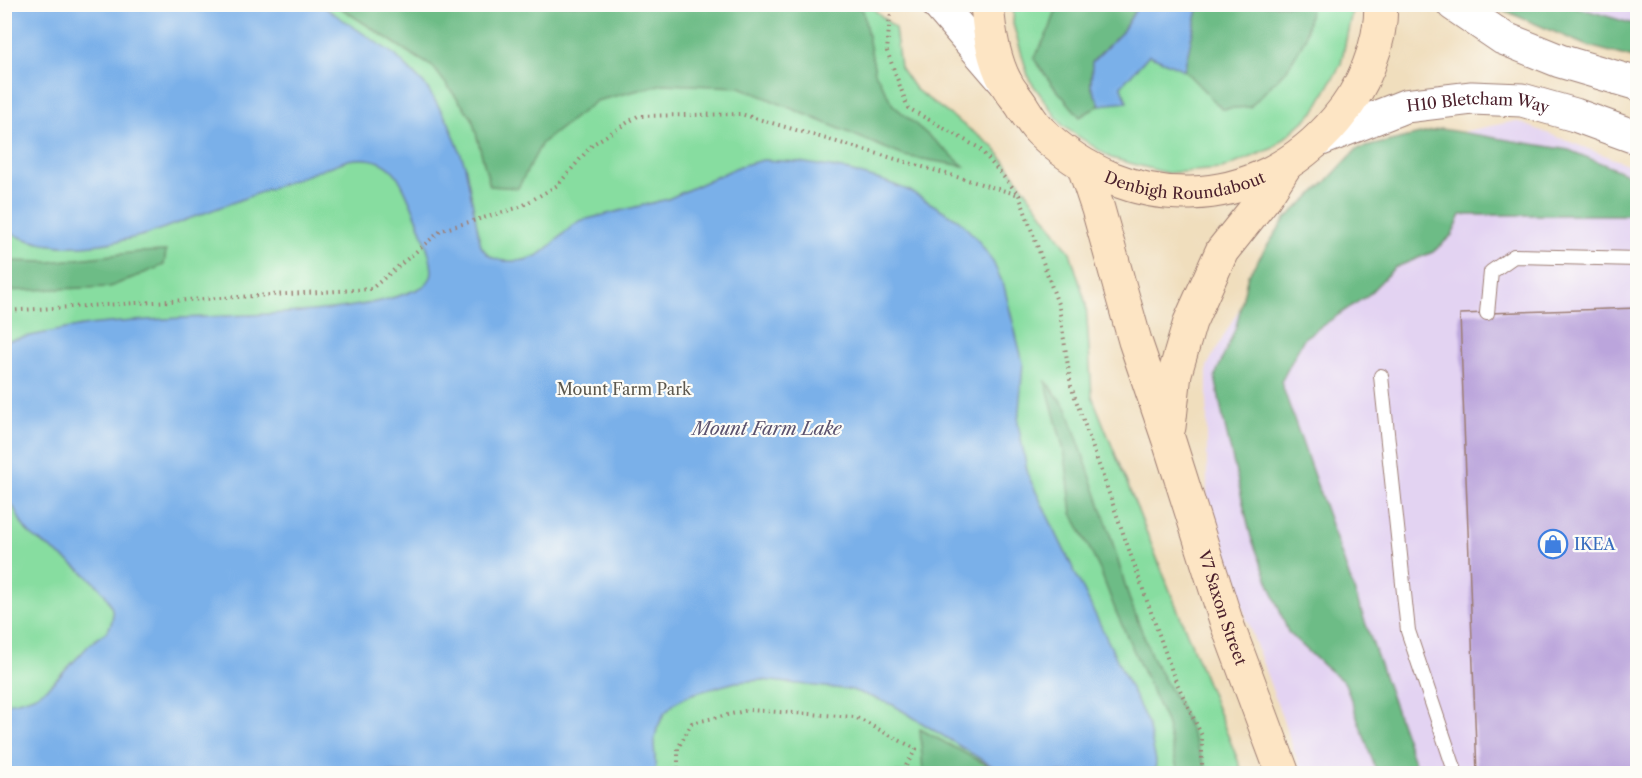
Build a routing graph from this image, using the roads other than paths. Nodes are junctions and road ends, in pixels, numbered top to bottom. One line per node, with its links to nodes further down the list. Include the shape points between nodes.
1 (938, 4): 5 (street)
2 (987, 4): 5 (main road, Denbigh Roundabout, via 990,37)
3 (1381, 4): 8 (main road, Denbigh Roundabout, via 1370,63 1350,105)
4 (1453, 4): 6 (street, via 1503,38 1560,61)
5 (1006, 83): 10 (main road, Denbigh Roundabout, via 1039,130)
6 (1638, 84)
7 (1638, 138): 8 (street, H10 Bletcham Way, via 1522,100 1472,98 1404,106)
8 (1319, 140): 9 (main road, Denbigh Roundabout)
9 (1286, 166): 10 (main road, Denbigh Roundabout, via 1247,183 1206,193 1164,193 1122,184); 14 (main road, V7 Saxon Street, via 1222,250 1190,322 1174,373)
10 (1084, 167): 14 (main road, V7 Saxon Street)
11 (1638, 259): 12 (lane, via 1514,256 1491,272)
12 (1487, 313)
13 (1380, 376): 16 (lane, via 1408,631)
14 (1168, 438): 15 (main road, V7 Saxon Street, via 1227,624)
15 (1283, 774)
16 (1456, 774)

